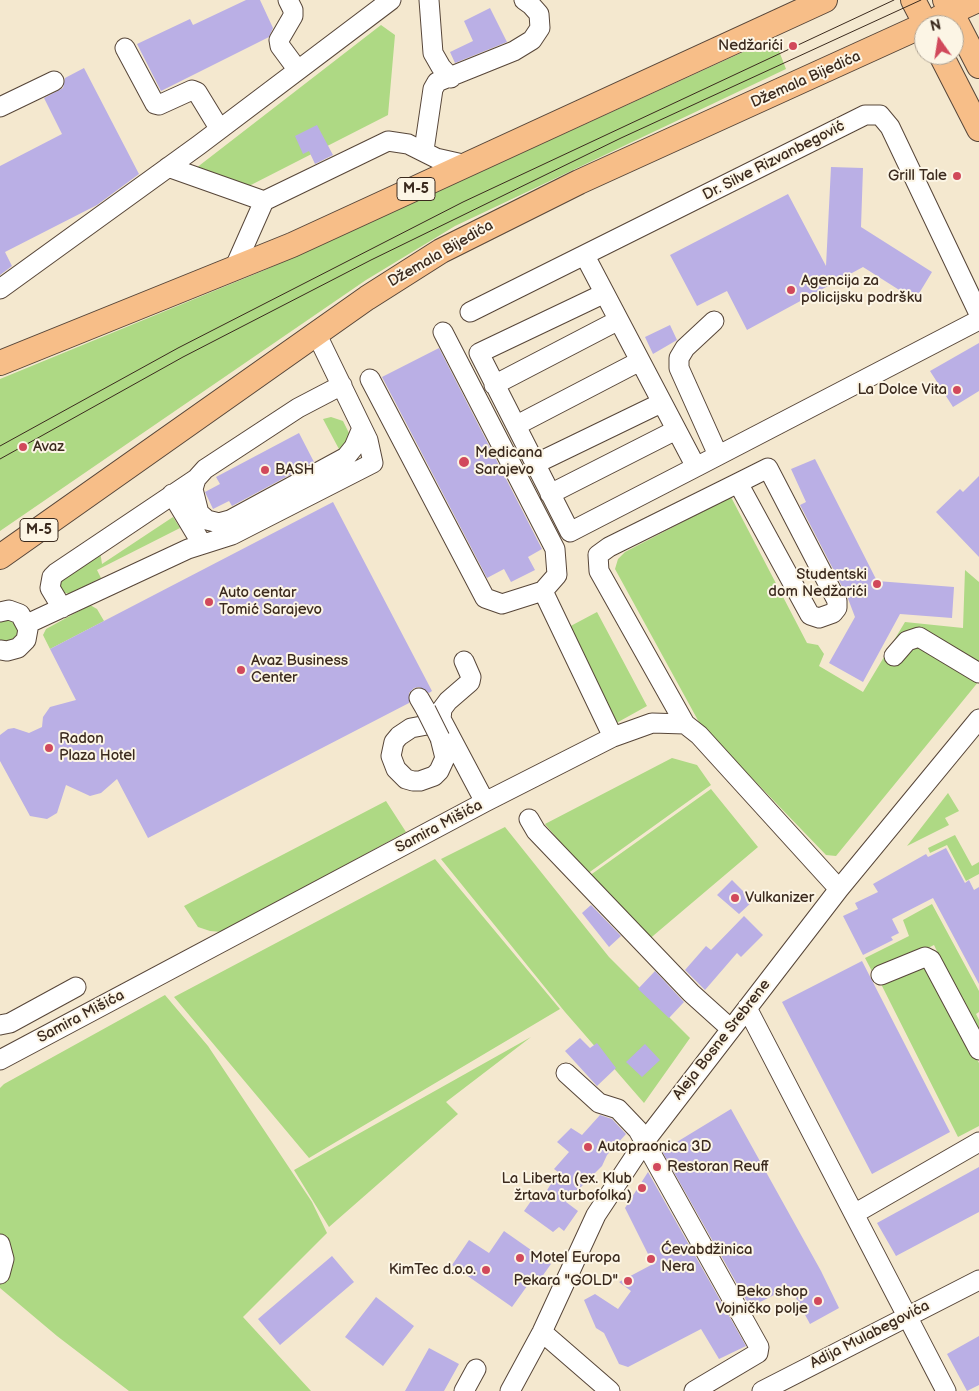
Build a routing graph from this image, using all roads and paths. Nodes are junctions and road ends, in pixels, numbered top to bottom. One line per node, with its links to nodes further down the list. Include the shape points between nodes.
1 (288, 0): 15 (street, via 293,16 279,40)
2 (391, 0): 15 (street)
3 (429, 0): 16 (street, via 433,53)
4 (524, 0): 16 (street, via 539,14 540,28 532,40)
5 (825, 0): 22 (main road, M-5)
6 (913, 0): 9 (main road)
7 (978, 0): 8 (main road, Džemala Bijedića)
8 (949, 6): 10 (main road, Džemala Bijedića / M-5); 14 (main road)
9 (920, 15)
10 (938, 15)
11 (914, 30): 35 (main road, Džemala Bijedića / M-5, via 480,230 401,276)
12 (125, 48): 19 (street, via 155,104 192,90 197,92)
13 (946, 65): 20 (main road)
14 (979, 66)
15 (298, 69): 19 (street)
16 (451, 78): 21 (street, via 438,82 433,88)
17 (54, 81): 18 (street)
18 (0, 107)
19 (219, 128): 23 (street)
20 (979, 129)
21 (424, 150): 22 (street, via 436,158); 24 (street, via 388,141)
22 (467, 166): 26 (main road, M-5)
23 (168, 167): 24 (street); 27 (street)
24 (264, 201): 26 (street)
25 (585, 256): 28 (street); 29 (street, Dr. Silve Rizvanbegović); 30 (street, Dr. Silve Rizvanbegović, via 865,115 880,115 890,127)
26 (233, 270): 37 (main road, M-5)
27 (0, 288)
28 (603, 294): 31 (street); 40 (street, via 479,352)
29 (470, 312)
30 (979, 314)
31 (617, 320): 36 (street); 40 (street)
32 (979, 320): 45 (street)
33 (714, 321): 45 (street, via 685,348 679,358 679,368)
34 (442, 332): 54 (street, via 555,549 558,575)
35 (317, 335): 39 (street); 53 (main road, Džemala Bijedića / M-5)
36 (640, 361): 41 (street); 42 (street)
37 (0, 363)
38 (370, 379): 54 (street, via 485,598 502,604)
39 (342, 385): 43 (street); 48 (street, via 298,408 205,469)
40 (494, 385): 42 (street)
41 (661, 402): 44 (street); 46 (street)
42 (517, 426): 46 (street)
43 (362, 428): 48 (street, via 346,457 230,520 219,523 207,520 199,513 194,489); 52 (street, via 372,451 373,463 232,535)
44 (676, 430): 47 (street); 51 (street)
45 (718, 456): 47 (street)
46 (536, 464): 51 (street)
47 (696, 467): 51 (street, via 570,532)
48 (196, 479): 50 (street)
49 (738, 482): 49 (street, via 810,615 819,618 833,613 837,601 768,468); 63 (street, via 598,555 599,570)
50 (172, 494): 52 (street); 55 (street, via 52,577 50,588)
51 (550, 494)
52 (202, 544): 55 (street)
53 (0, 557)
54 (543, 590): 64 (street)
55 (62, 608): 57 (street)
56 (0, 612): 57 (street, via 15,611)
57 (27, 624): 58 (street, via 28,635 23,645 13,651)
58 (0, 650)
59 (894, 656): 61 (street, via 907,641 919,636)
60 (464, 661): 65 (street, via 470,682 432,716)
61 (979, 673)
62 (979, 719): 67 (street, Aleja Bosne Srebrene)
63 (685, 724): 64 (street, Samira Mišića, via 652,723); 67 (street, via 700,735)
64 (613, 737): 65 (street, Samira Mišića)
65 (485, 802): 74 (street, Samira Mišića)
66 (529, 819): 72 (street, via 536,831 691,993)
67 (839, 889): 70 (street, Aleja Bosne Srebrene)
68 (881, 975): 73 (street, via 925,957 930,960)
69 (76, 987): 71 (street, via 10,1023)
70 (747, 1008): 72 (street, Aleja Bosne Srebrene); 78 (street)
71 (0, 1025)
72 (731, 1030): 76 (street, Aleja Bosne Srebrene)
73 (979, 1050)
74 (0, 1060)
75 (566, 1073): 76 (street, via 599,1104 618,1109)
76 (645, 1141): 83 (street, Aleja Bosne Srebrene, via 596,1215); 88 (street, via 759,1347 758,1353)
77 (979, 1142): 78 (street)
78 (854, 1214): 82 (street)
79 (0, 1244): 80 (street, via 4,1259)
80 (0, 1274)
81 (979, 1280): 82 (street, Adija Mulabegovića)
82 (909, 1316): 89 (street, Adija Mulabegovića); 90 (street)
83 (542, 1332): 86 (street, Aleja Bosne Srebrene); 87 (street)
84 (476, 1369): 85 (street)
85 (464, 1391)
86 (510, 1391)
87 (610, 1391)
88 (694, 1391)
89 (762, 1391)
90 (946, 1391)

